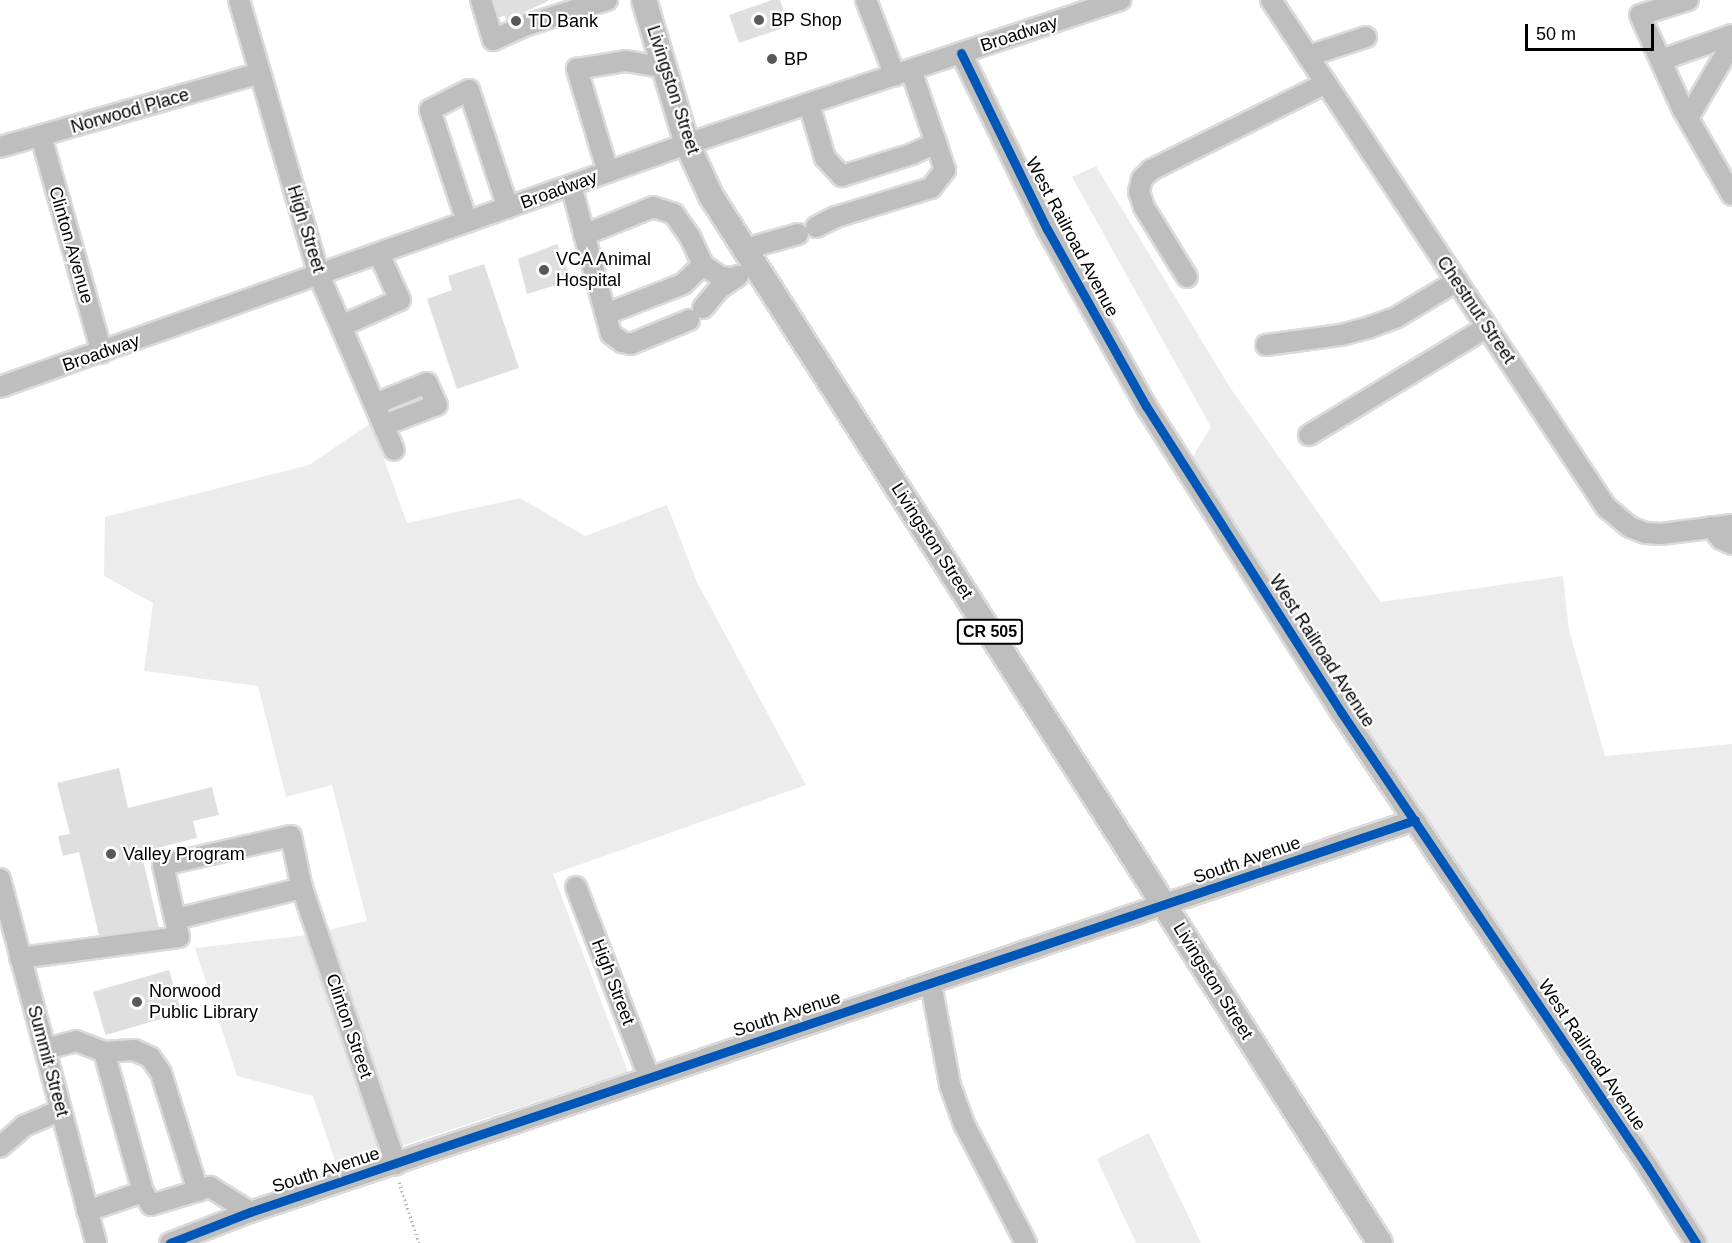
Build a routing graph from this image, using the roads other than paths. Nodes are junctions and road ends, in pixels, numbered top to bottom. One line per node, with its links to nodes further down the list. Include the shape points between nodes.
1 (239, 0): 17 (street, High Street)
2 (481, 0): 9 (street, via 493,40)
3 (607, 0): 9 (street)
4 (644, 0): 16 (main road, Livingston Street / CR 505)
5 (866, 0): 18 (street)
6 (1271, 0): 14 (street, Chestnut Street)
7 (1688, 0): 15 (street, via 1640,15)
8 (1116, 1): 13 (street, Broadway)
9 (576, 6)
10 (1732, 35): 15 (street)
11 (1366, 36): 14 (street)
12 (1732, 43): 21 (street)
13 (961, 53): 18 (street, Broadway); 52 (street, West Railroad Avenue, via 1047,230 1146,406 1272,606)
14 (1308, 56): 19 (street, Chestnut Street)
15 (1661, 60): 21 (street)
16 (664, 68): 24 (main road, Livingston Street / CR 505); 26 (street, via 626,61 578,69)
17 (260, 73): 22 (street, Norwood Place); 35 (street, High Street)
18 (903, 73): 20 (street, Broadway); 23 (street)
19 (1326, 83): 36 (street, via 1151,170 1142,179 1139,192 1144,207); 37 (street, Chestnut Street)
20 (809, 104): 23 (street, via 825,158 842,176); 24 (street, Broadway)
21 (1688, 118): 28 (street)
22 (41, 136): 25 (street, Norwood Place); 43 (street, Clinton Avenue)
23 (936, 143): 33 (street, via 945,170 931,188 836,217)
24 (687, 144): 26 (street, Broadway); 33 (main road, Livingston Street / CR 505, via 711,196)
25 (0, 147)
26 (608, 172): 27 (street, Broadway)
27 (571, 185): 29 (street, Broadway); 31 (street)
28 (1732, 195)
29 (508, 208): 30 (street, Broadway); 30 (street, via 469,90 430,110)
30 (467, 222): 32 (street, Broadway)
31 (584, 235): 34 (street, via 653,207 674,214 690,237); 39 (street)
32 (379, 254): 35 (street, Broadway); 40 (street, via 400,300)
33 (750, 256): 38 (street); 56 (main road, Livingston Street / CR 505)
34 (697, 271): 38 (street, via 721,277); 39 (street, via 682,284)
35 (319, 275): 40 (street, High Street); 43 (street, Broadway)
36 (1187, 277)
37 (1457, 281): 41 (street, Chestnut Street); 42 (street, via 1397,317 1370,327)
38 (727, 283): 39 (street, via 696,314 631,344 611,334)
39 (606, 314)
40 (341, 326): 45 (street, High Street)
41 (1487, 327): 47 (street); 50 (street, Chestnut Street, via 1617,519 1654,534)
42 (1266, 345)
43 (102, 353): 44 (street, Broadway)
44 (0, 387)
45 (375, 404): 46 (street, High Street); 46 (street, via 427,383 437,405)
46 (384, 425): 48 (street, High Street)
47 (1309, 435)
48 (394, 450)
49 (1732, 525): 50 (street, Chestnut Street)
50 (1711, 528): 51 (street)
51 (1732, 544)
52 (1415, 820): 56 (street, South Avenue); 75 (street, West Railroad Avenue)
53 (0, 879): 57 (street, Summit Street)
54 (576, 887): 63 (street, High Street)
55 (302, 888): 58 (street); 58 (street, Clinton Street, via 291,836 164,865); 66 (street, Clinton Street)
56 (1165, 905): 60 (street, South Avenue); 74 (main road, Livingston Street / CR 505)
57 (3, 906): 59 (street, Summit Street)
58 (178, 928): 59 (street)
59 (20, 958): 61 (street, Summit Street)
60 (931, 984): 63 (street, South Avenue); 73 (street, via 950,1085 964,1124)
61 (45, 1049): 62 (street, via 76,1041); 64 (street, Summit Street)
62 (105, 1053): 67 (street, via 134,1050 150,1057 161,1073); 68 (street)
63 (650, 1077): 66 (street, South Avenue)
64 (61, 1110): 65 (street, via 24,1126); 69 (street, Summit Street)
65 (0, 1147)
66 (398, 1173): 70 (street, South Avenue)
67 (198, 1191): 68 (street, via 151,1204); 70 (street, via 210,1187)
68 (143, 1192): 69 (street)
69 (87, 1211): 71 (street, Summit Street)
70 (250, 1212): 72 (street, South Avenue)
71 (96, 1243)
72 (170, 1243)
73 (1026, 1243)
74 (1380, 1243)
75 (1696, 1243)

